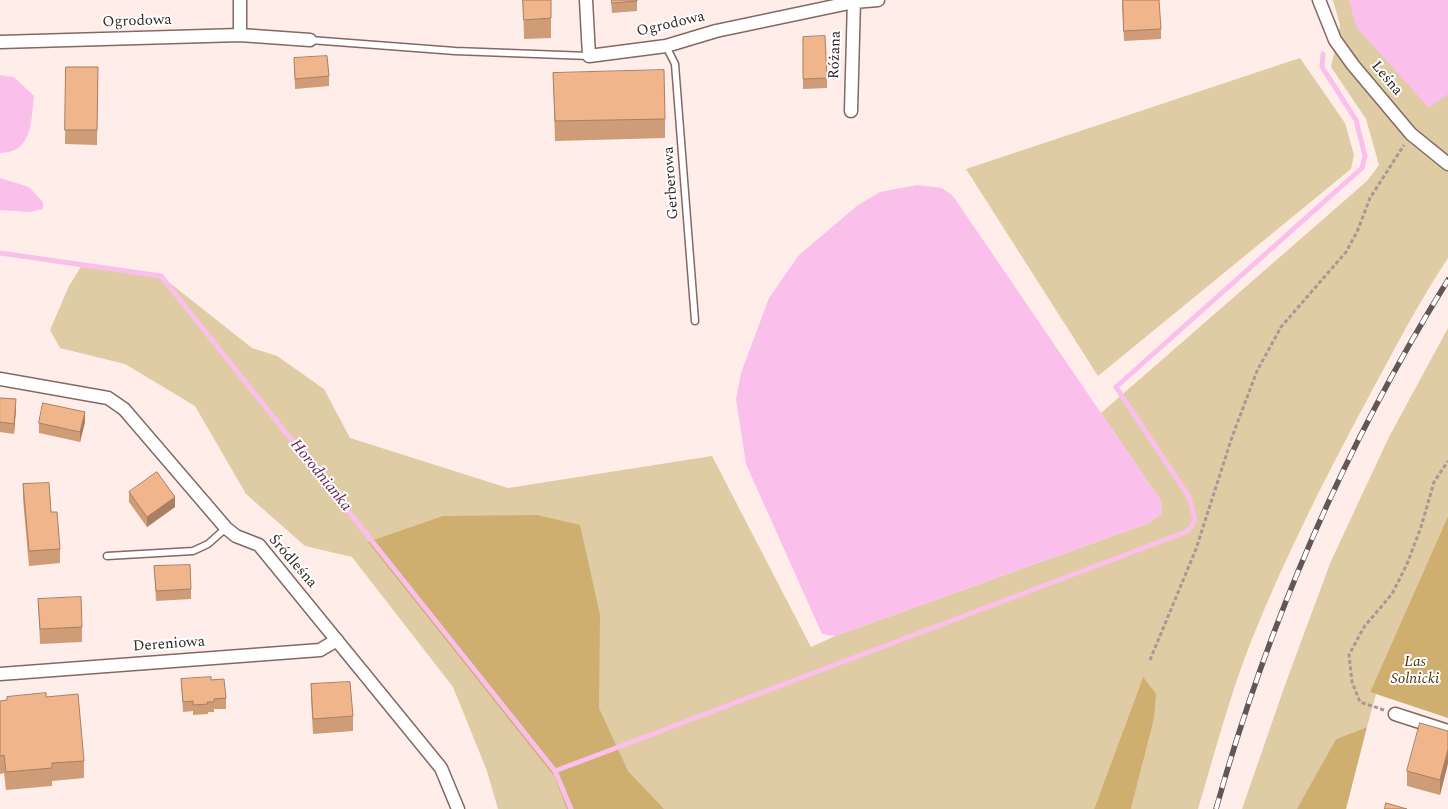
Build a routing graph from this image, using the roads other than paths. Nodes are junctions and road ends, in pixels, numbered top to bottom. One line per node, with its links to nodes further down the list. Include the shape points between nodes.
1 (240, 0): 6 (street)
2 (586, 0): 10 (street)
3 (878, 0): 5 (street, Ogrodowa)
4 (1319, 0): 12 (street, Leśna, via 1335,40 1353,65 1411,134)
5 (854, 1): 9 (street, Ogrodowa, via 716,31); 11 (street, Różana)
6 (240, 35): 7 (street, Ogrodowa); 8 (street, Ogrodowa)
7 (310, 40): 10 (lane)
8 (0, 42)
9 (666, 46): 10 (street, Ogrodowa); 13 (lane, Gerberowa, via 675,64)
10 (589, 56)
11 (851, 111)
12 (1448, 164)
13 (694, 321)
14 (0, 379): 15 (street, Śródleśna, via 108,398 124,409)
15 (226, 528): 16 (lane, via 208,544 193,551); 17 (street, Śródleśna, via 236,536 259,545)
16 (107, 556)
17 (337, 640): 18 (street, Dereniowa, via 320,650); 21 (street, Śródleśna, via 441,768)
18 (0, 674)
19 (1395, 714): 20 (street)
20 (1448, 731)
21 (458, 809)

